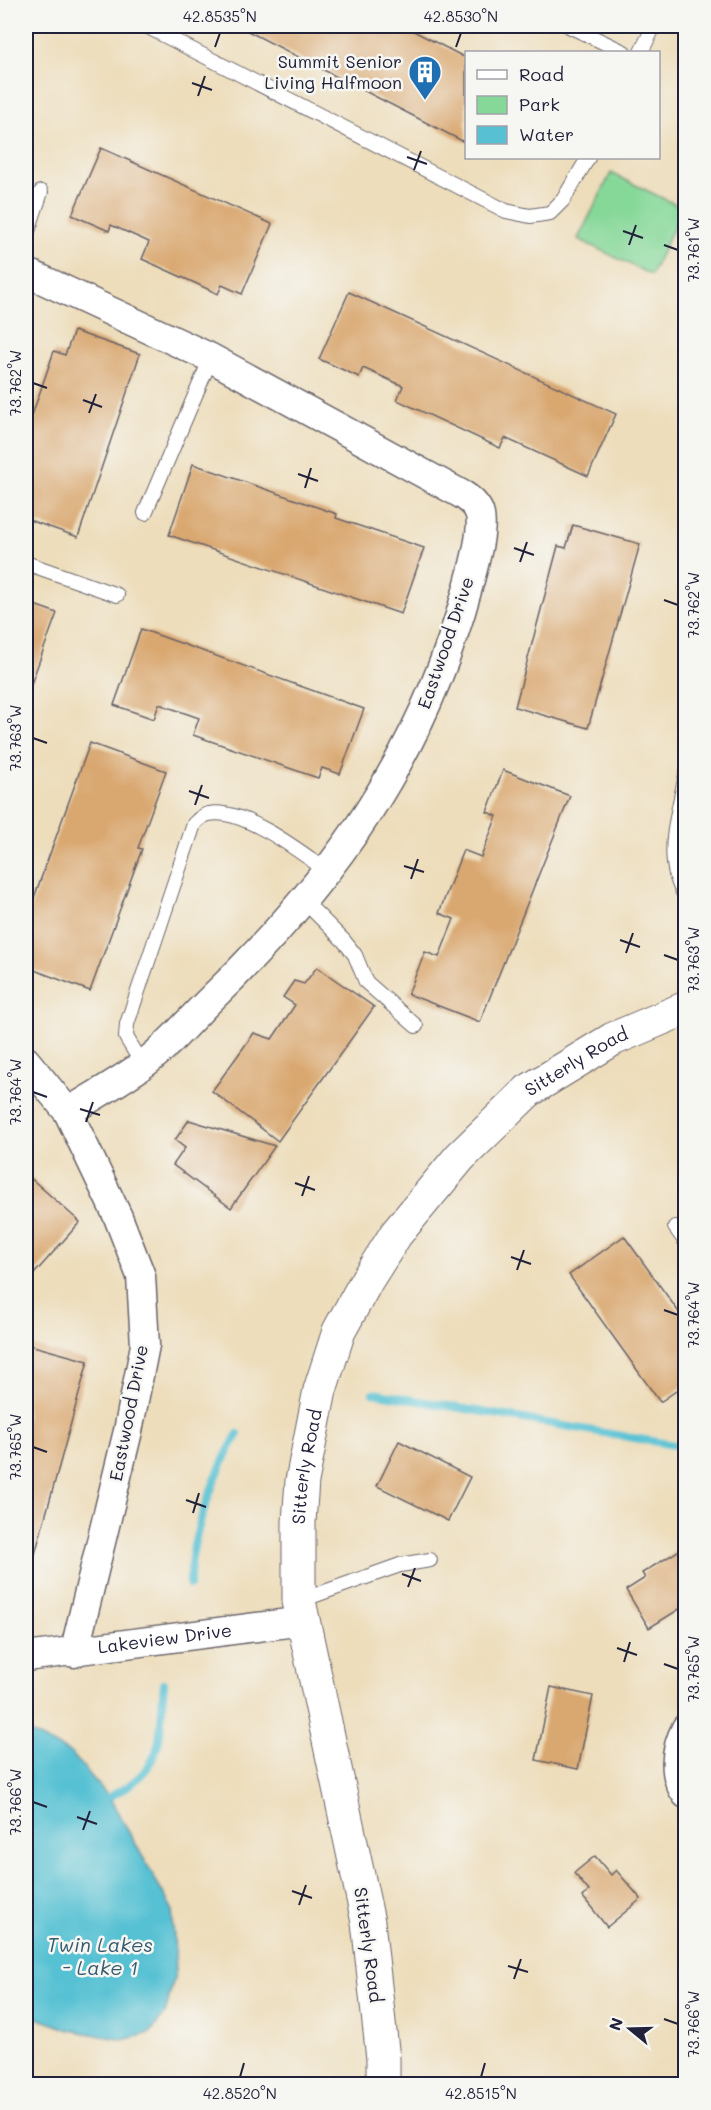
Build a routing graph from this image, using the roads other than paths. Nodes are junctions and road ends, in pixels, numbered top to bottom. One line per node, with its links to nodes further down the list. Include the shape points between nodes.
1 (146, 26): 6 (lane, via 506,211 530,216 550,213 563,200)
2 (569, 26): 4 (lane)
3 (654, 26): 5 (lane)
4 (622, 51)
5 (642, 51)
6 (587, 159)
7 (41, 192): 8 (lane)
8 (26, 237)
9 (26, 272): 10 (street, Eastwood Drive)
10 (211, 358): 11 (lane); 15 (street, Eastwood Drive, via 463,495 477,507 480,517 472,573 438,677 400,761 368,816)
11 (145, 513)
12 (26, 563): 13 (lane)
13 (117, 595)
14 (686, 775): 16 (lane, via 674,840 676,878)
15 (327, 871): 17 (street, Eastwood Drive); 21 (lane, via 255,824 210,813 194,824 127,1024 126,1037)
16 (686, 897)
17 (304, 901): 19 (lane, via 350,948 366,981); 21 (street, Eastwood Drive)
18 (686, 1008): 26 (street, Sitterly Road, via 613,1039 528,1091 459,1157 396,1234 339,1331 320,1390 302,1481)
19 (416, 1026)
20 (26, 1061): 22 (street, Eastwood Drive)
21 (142, 1065): 22 (street, Eastwood Drive)
22 (68, 1112): 27 (street, Eastwood Drive, via 141,1276 144,1345 128,1431)
23 (675, 1227): 24 (lane)
24 (686, 1242)
25 (430, 1560): 26 (lane, via 400,1565)
26 (301, 1611): 27 (street, Lakeview Drive); 31 (street, Sitterly Road, via 368,1922)
27 (74, 1653): 28 (street, Lakeview Drive)
28 (26, 1658)
29 (686, 1728): 30 (street, via 677,1748 676,1770)
30 (686, 1794)
31 (383, 2085)

